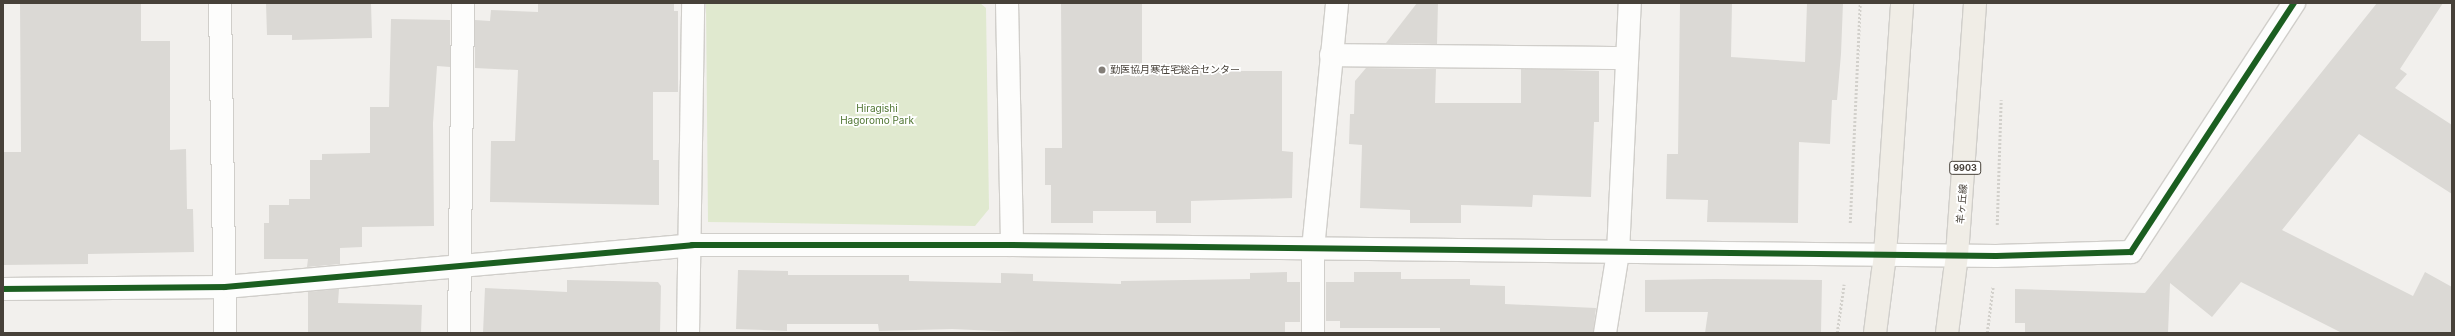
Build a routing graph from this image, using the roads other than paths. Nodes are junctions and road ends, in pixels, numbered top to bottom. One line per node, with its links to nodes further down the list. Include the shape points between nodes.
1 (220, 3): 19 (street)
2 (463, 3): 18 (street)
3 (694, 3): 12 (street)
4 (1007, 3): 13 (street)
5 (1337, 3): 10 (street)
6 (1630, 3): 11 (street)
7 (1902, 3): 16 (main road)
8 (1975, 3): 17 (main road, 羊ヶ丘線 / 9903)
9 (2294, 3): 17 (street, via 2132,252)
10 (1331, 55): 11 (street); 14 (street)
11 (1626, 58): 15 (street)
12 (692, 246): 13 (street); 18 (street); 23 (street)
13 (1012, 246): 14 (street)
14 (1314, 249): 15 (street); 24 (street)
15 (1618, 253): 16 (street); 25 (street)
16 (1886, 255): 17 (street); 26 (main road)
17 (1957, 255): 27 (main road, 羊ヶ丘線 / 9903)
18 (460, 266): 19 (street); 22 (street)
19 (225, 286): 20 (street); 21 (street)
20 (3, 289)
21 (225, 333)
22 (459, 333)
23 (688, 333)
24 (1312, 333)
25 (1605, 333)
26 (1875, 333)
27 (1947, 333)

